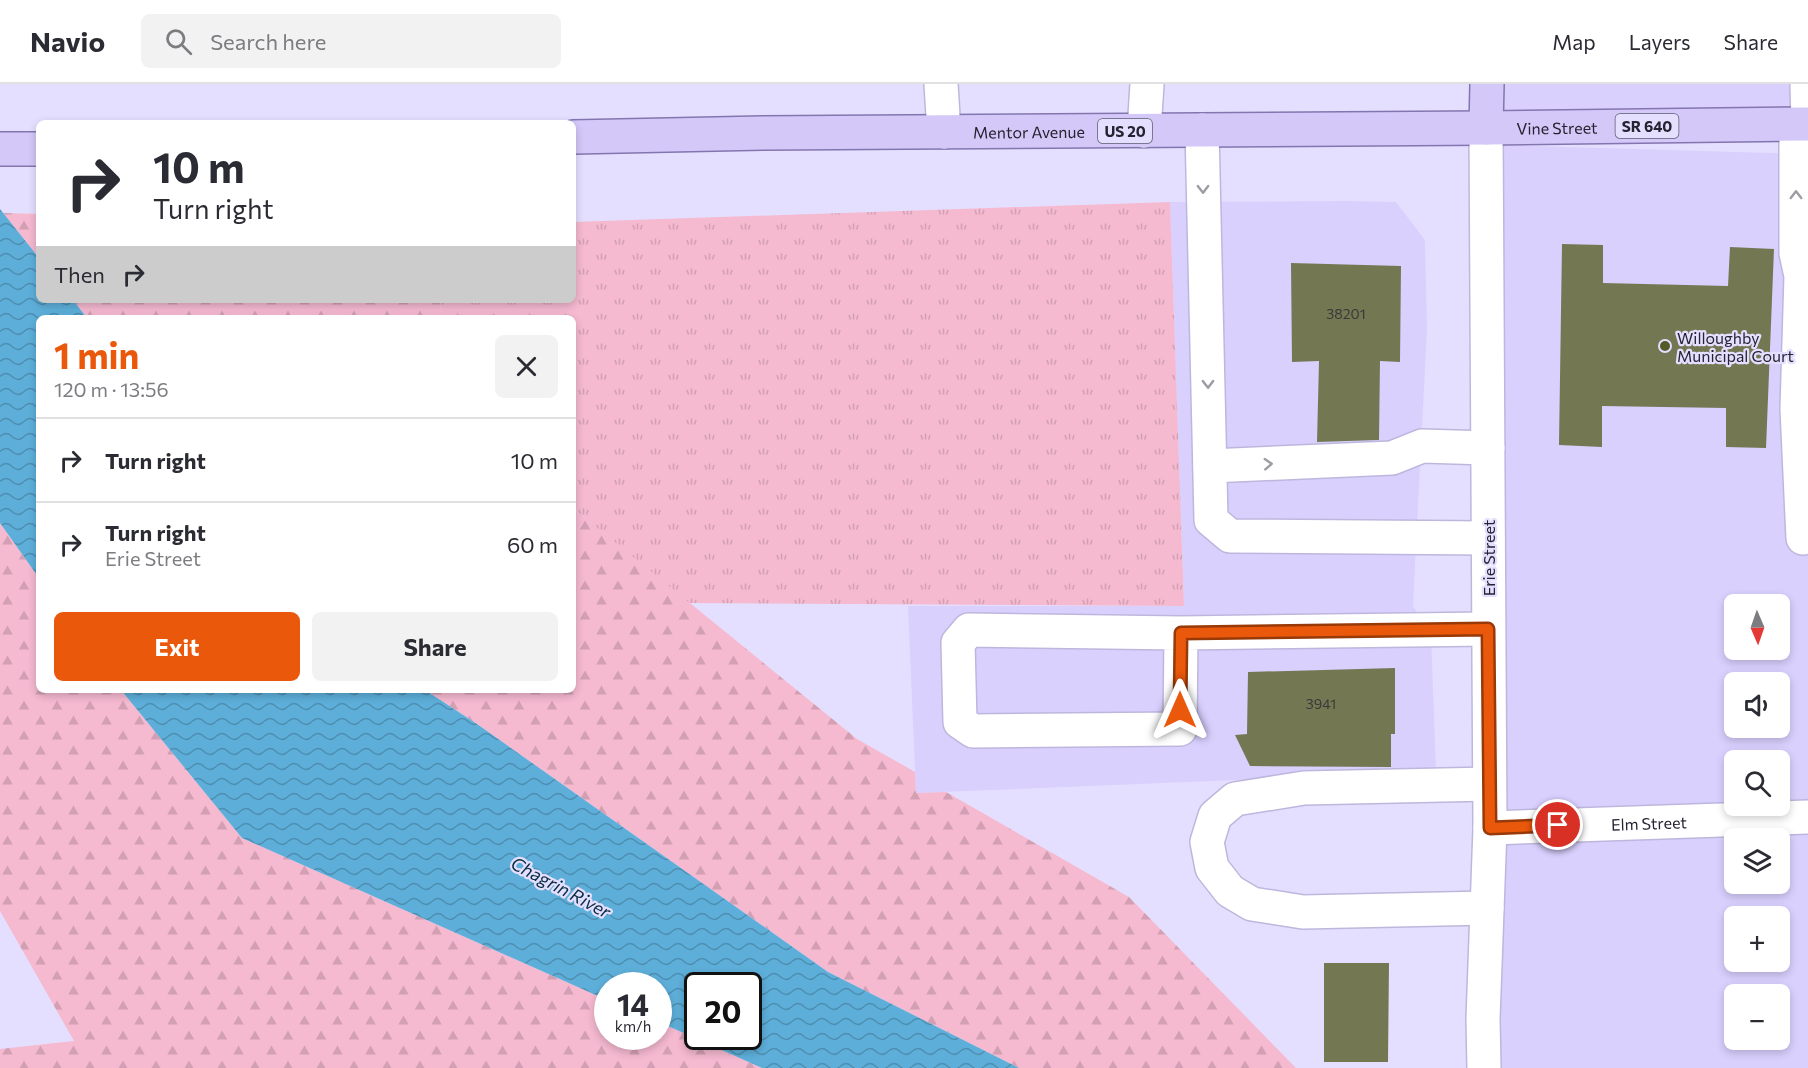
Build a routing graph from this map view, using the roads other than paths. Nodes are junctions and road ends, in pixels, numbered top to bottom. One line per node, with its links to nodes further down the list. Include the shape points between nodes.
1 (941, 84): 9 (street)
2 (1147, 84): 8 (street)
3 (1487, 84): 6 (main road, Erie Street)
4 (1807, 84): 5 (street)
5 (1804, 124): 6 (main road, Vine Street / SR 640); 16 (street, one-way to 5, via 1797,409 1801,276 1796,254)
6 (1486, 129): 7 (main road, Mentor Avenue / US 20); 13 (street, Erie Street)
7 (1202, 130): 8 (main road, Mentor Avenue / US 20); 14 (street, one-way to 14)
8 (1144, 131): 9 (main road, Mentor Avenue / US 20)
9 (944, 132): 10 (main road, Mentor Avenue / US 20)
10 (576, 137)
11 (0, 149): 12 (main road)
12 (36, 149)
13 (1488, 448): 14 (street, one-way to 13, via 1392,458 1422,446); 15 (street, Erie Street)
14 (1210, 466): 15 (street, via 1211,520 1230,536)
15 (1488, 538): 17 (street, Erie Street)
16 (1803, 538)
17 (1488, 629): 18 (street); 19 (street, Erie Street)
18 (1181, 633): 18 (street, via 969,630 958,643 960,722 973,731 1180,729)
19 (1489, 784): 21 (street, Erie Street); 22 (street, via 1304,788 1235,799 1215,816 1207,842 1212,868 1230,891 1252,904 1303,912)
20 (1808, 817): 21 (street, Elm Street)
21 (1490, 828): 22 (street, Erie Street)
22 (1487, 908): 23 (street, Erie Street)
23 (1484, 1068)

